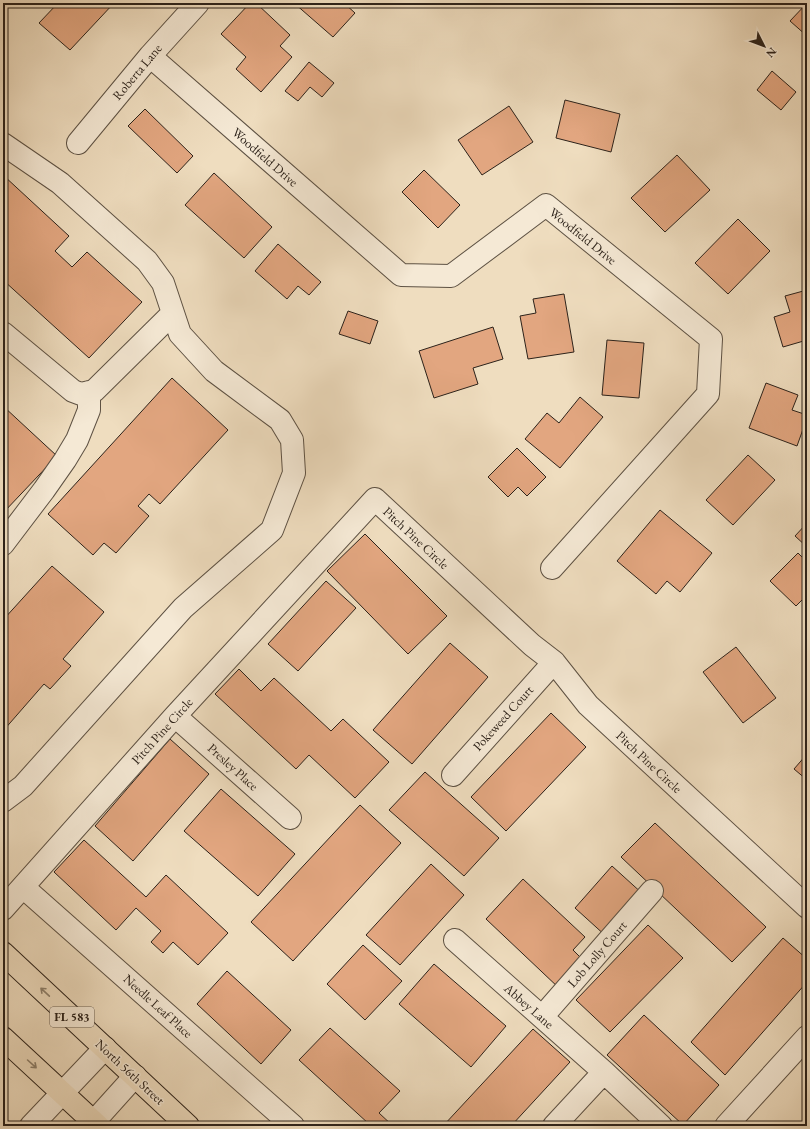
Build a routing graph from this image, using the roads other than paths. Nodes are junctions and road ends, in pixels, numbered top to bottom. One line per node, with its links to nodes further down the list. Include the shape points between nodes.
1 (198, 3): 2 (street, Roberta Lane)
2 (150, 56): 4 (street, Roberta Lane); 9 (street, Woodfield Drive, via 401,275 450,276 546,206 711,339 708,394)
3 (3, 144): 5 (street, via 60,184 148,261 163,282)
4 (78, 144)
5 (173, 312): 7 (street, via 94,391); 13 (street, via 180,334 214,370 280,420 292,440 294,473 272,530 183,608 23,786)
6 (3, 333): 7 (street, via 73,391 80,394)
7 (89, 392): 8 (street, via 89,410 66,460)
8 (3, 544)
9 (552, 568)
10 (554, 662): 11 (street, Pitch Pine Circle, via 532,645 375,499); 12 (street, Pokeweed Court); 17 (street, Pitch Pine Circle, via 588,705)
11 (175, 716): 14 (street, Presley Place); 15 (street, Pitch Pine Circle)
12 (453, 774)
13 (3, 801)
14 (290, 818)
15 (23, 887): 18 (street, Pitch Pine Circle); 31 (street, Needle Leaf Place)
16 (652, 891): 21 (street, Lob Lolly Court)
17 (807, 907)
18 (3, 909)
19 (455, 940): 21 (street, Abbey Lane)
20 (3, 953): 24 (main road, North 56th Street / FL 583, one-way to 20)
21 (542, 1017): 25 (street, Abbey Lane)
22 (807, 1037): 34 (street)
23 (3, 1038): 27 (main road, one-way to 27)
24 (105, 1048): 26 (main road, North 56th Street / FL 583); 27 (street)
25 (604, 1072): 32 (street); 33 (street)
26 (135, 1076): 28 (street); 30 (main road, North 56th Street / FL 583)
27 (63, 1093): 28 (main road); 29 (street)
28 (94, 1125)
29 (31, 1126)
30 (188, 1126)
31 (293, 1126)
32 (554, 1126)
33 (661, 1126)
34 (726, 1126)

